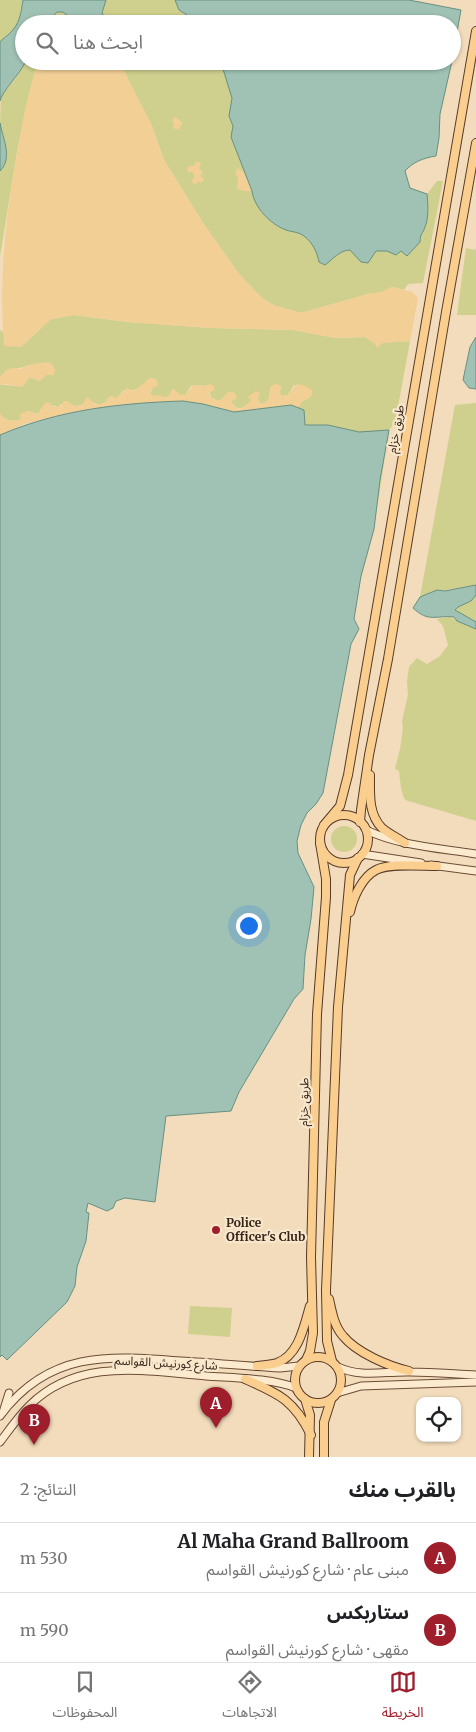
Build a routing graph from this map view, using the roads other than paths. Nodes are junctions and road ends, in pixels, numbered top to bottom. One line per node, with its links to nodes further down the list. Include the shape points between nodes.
1 (476, 31): 5 (main road, طريق خزام, via 348,775 340,806)
2 (476, 143): 3 (main road)
3 (369, 755): 4 (main road); 8 (main road, via 370,801 375,818 382,828)
4 (360, 822): 5 (main road, via 342,815); 6 (main road)
5 (324, 826): 7 (main road)
6 (366, 830): 8 (main road); 10 (main road, via 367,842)
7 (320, 843): 10 (main road, via 329,858 337,862 346,863); 15 (main road, طريق خزام, via 326,897 317,1014)
8 (405, 843): 9 (main road)
9 (476, 854)
10 (360, 856): 11 (main road); 13 (main road, via 350,875)
11 (437, 866): 12 (main road); 13 (main road, via 390,867 376,870 366,878 352,904)
12 (476, 871)
13 (343, 943): 14 (main road)
14 (326, 1290): 17 (main road, via 327,1342); 21 (main road, via 335,1324 343,1336 384,1363)
15 (312, 1297): 16 (main road, طريق خزام, via 312,1342); 18 (main road, via 300,1338 289,1356 277,1363)
16 (306, 1360): 17 (main road, via 323,1357); 19 (main road)
17 (332, 1361): 20 (main road)
18 (257, 1366): 19 (main road, شارع كورنيش القواسم); 30 (main road, شارع كورنيش القواسم, via 91,1359 40,1379)
19 (299, 1366): 25 (main road)
20 (338, 1367): 21 (main road, via 361,1374); 27 (main road, via 341,1385)
21 (409, 1371): 22 (main road)
22 (476, 1375)
23 (245, 1379): 25 (main road, شارع كورنيش القواسم); 31 (main road, via 287,1400); 32 (main road, شارع كورنيش القواسم, via 124,1370 91,1373 72,1378 41,1395)
24 (476, 1382): 27 (main road, via 361,1386)
25 (296, 1388): 28 (main road)
26 (9, 1392): 30 (main road)
27 (337, 1393): 29 (main road)
28 (305, 1399): 29 (main road, via 313,1403); 31 (main road)
29 (331, 1400): 34 (main road, via 324,1422)
30 (2, 1414)
31 (311, 1435): 33 (main road)
32 (0, 1442)
33 (309, 1457)
34 (324, 1457)

